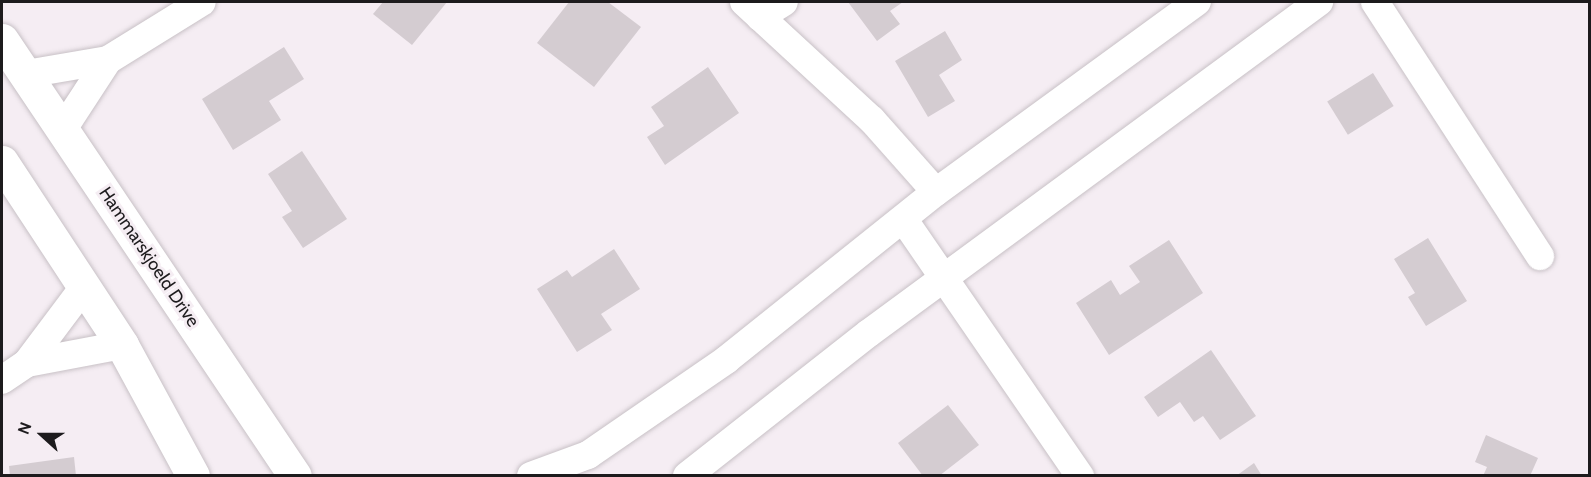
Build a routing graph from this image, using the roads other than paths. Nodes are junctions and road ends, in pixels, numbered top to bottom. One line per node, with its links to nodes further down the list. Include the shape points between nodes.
1 (202, 2): 8 (street)
2 (784, 2): 6 (street)
3 (1197, 2): 12 (street)
4 (1375, 2): 14 (street)
5 (1311, 4): 15 (street)
6 (752, 9): 12 (street, via 872,120)
7 (2, 40): 9 (main road, Hammarskjoeld Drive)
8 (108, 60): 9 (street); 10 (street)
9 (26, 74): 10 (main road, Hammarskjoeld Drive)
10 (63, 129): 21 (main road, Hammarskjoeld Drive)
11 (2, 162): 16 (main road)
12 (936, 192): 13 (street)
13 (904, 220): 15 (street); 22 (street, via 726,360 608,442 588,455)
14 (1540, 256)
15 (946, 278): 23 (street); 24 (street)
16 (84, 286): 17 (main road); 18 (street)
17 (122, 345): 18 (street); 20 (main road)
18 (27, 363): 19 (street)
19 (2, 380)
20 (193, 476)
21 (295, 476)
22 (531, 476)
23 (687, 476)
24 (1080, 476)

